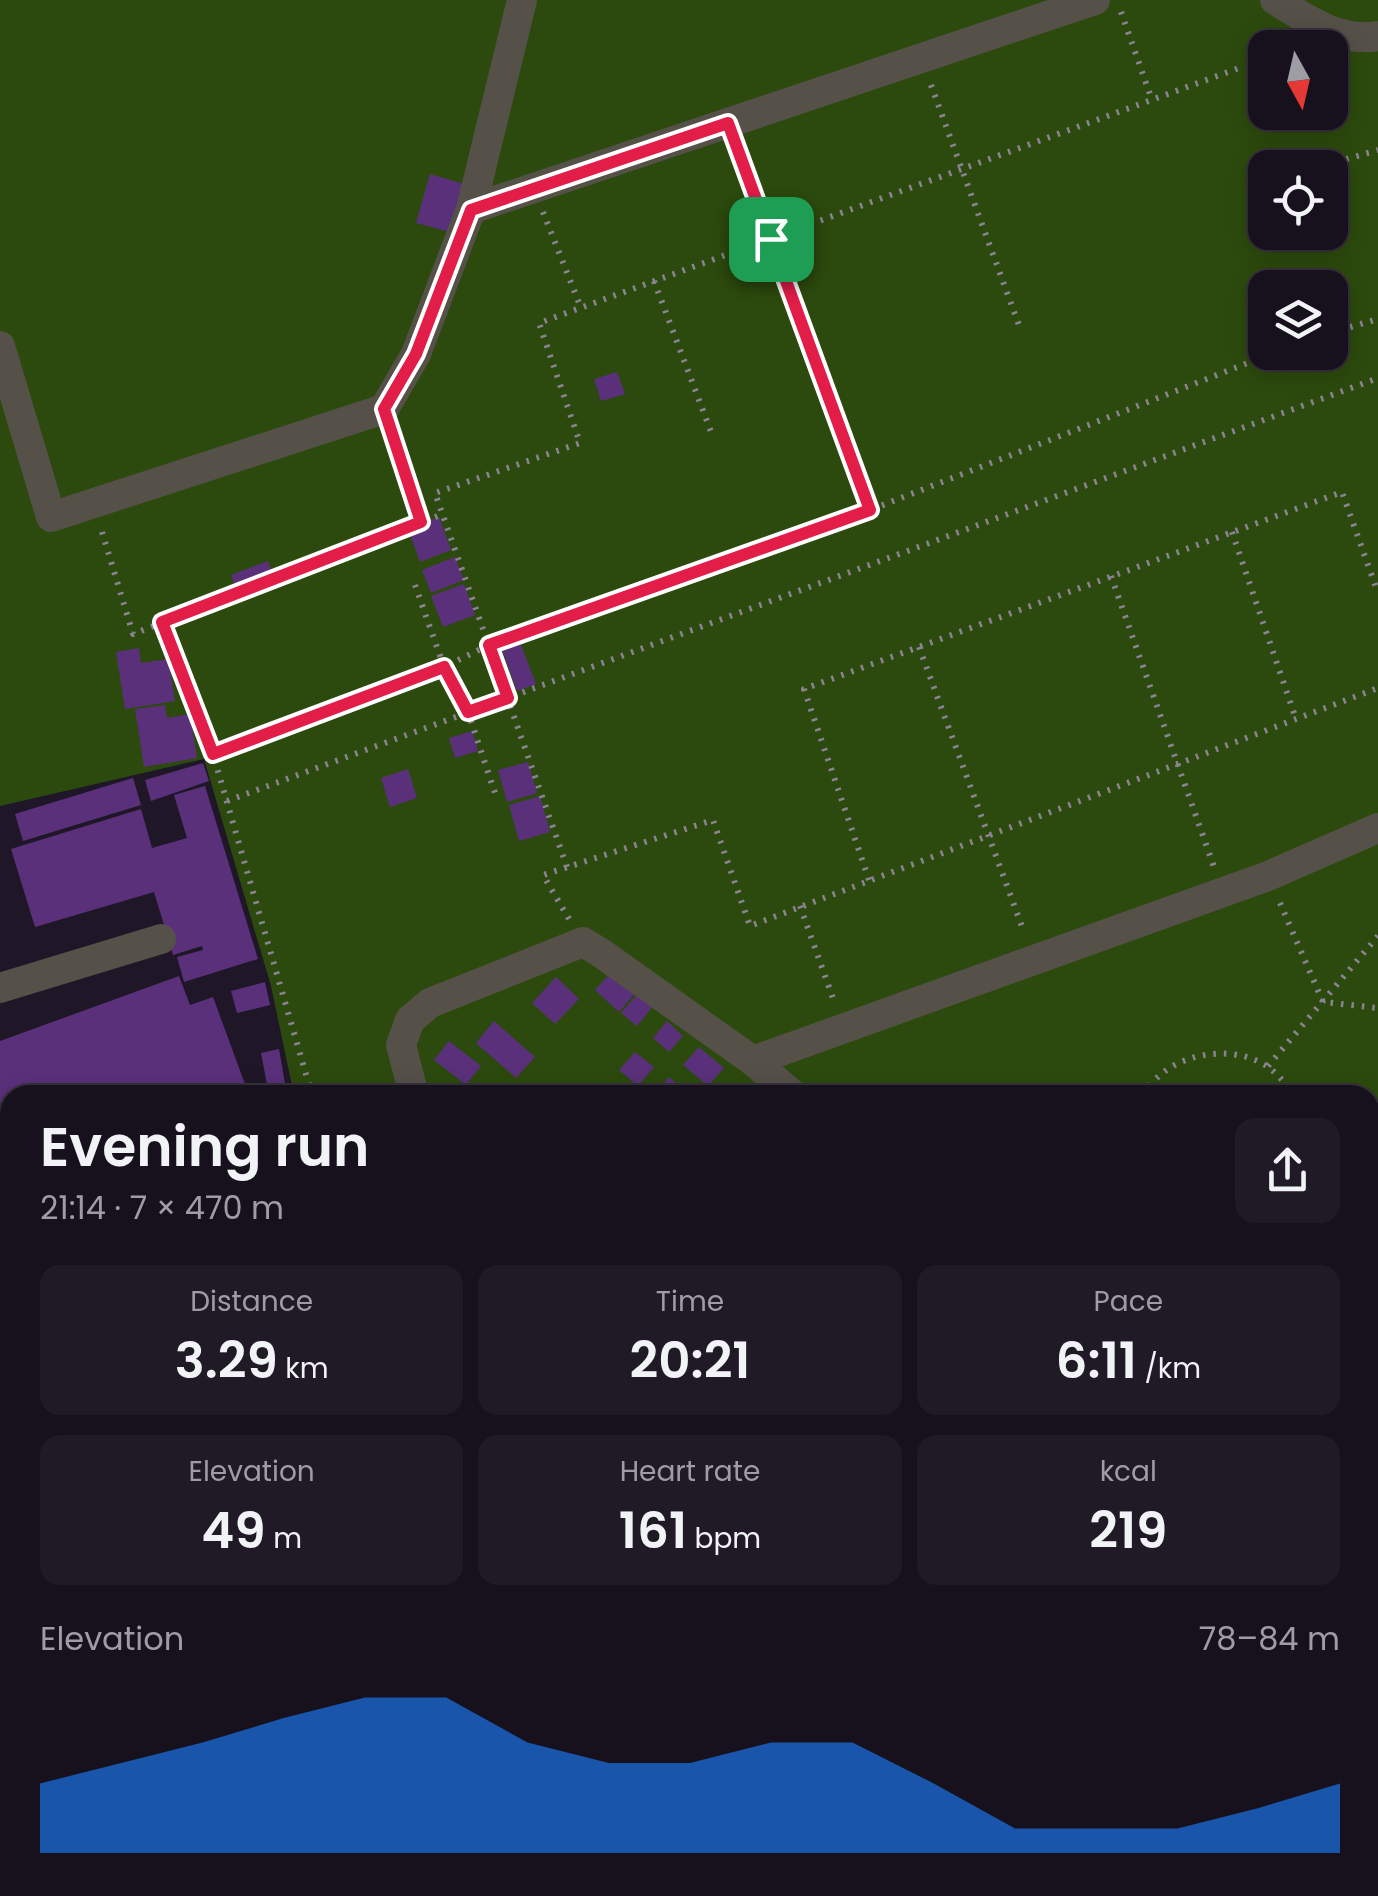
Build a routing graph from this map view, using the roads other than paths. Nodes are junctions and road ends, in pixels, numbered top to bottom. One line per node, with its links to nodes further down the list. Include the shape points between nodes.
1 (522, 0): 5 (street)
2 (1095, 0): 5 (street)
3 (1276, 0): 4 (street, via 1347,37)
4 (1378, 36)
5 (471, 210): 6 (street, via 416,354 384,409 51,518)
6 (0, 346)
7 (1378, 828): 10 (street, via 1268,876)
8 (161, 939): 9 (street)
9 (0, 988)
10 (753, 1061): 11 (street, via 583,942 430,1004 410,1020 401,1045); 12 (street)
11 (411, 1085)
12 (781, 1085)

